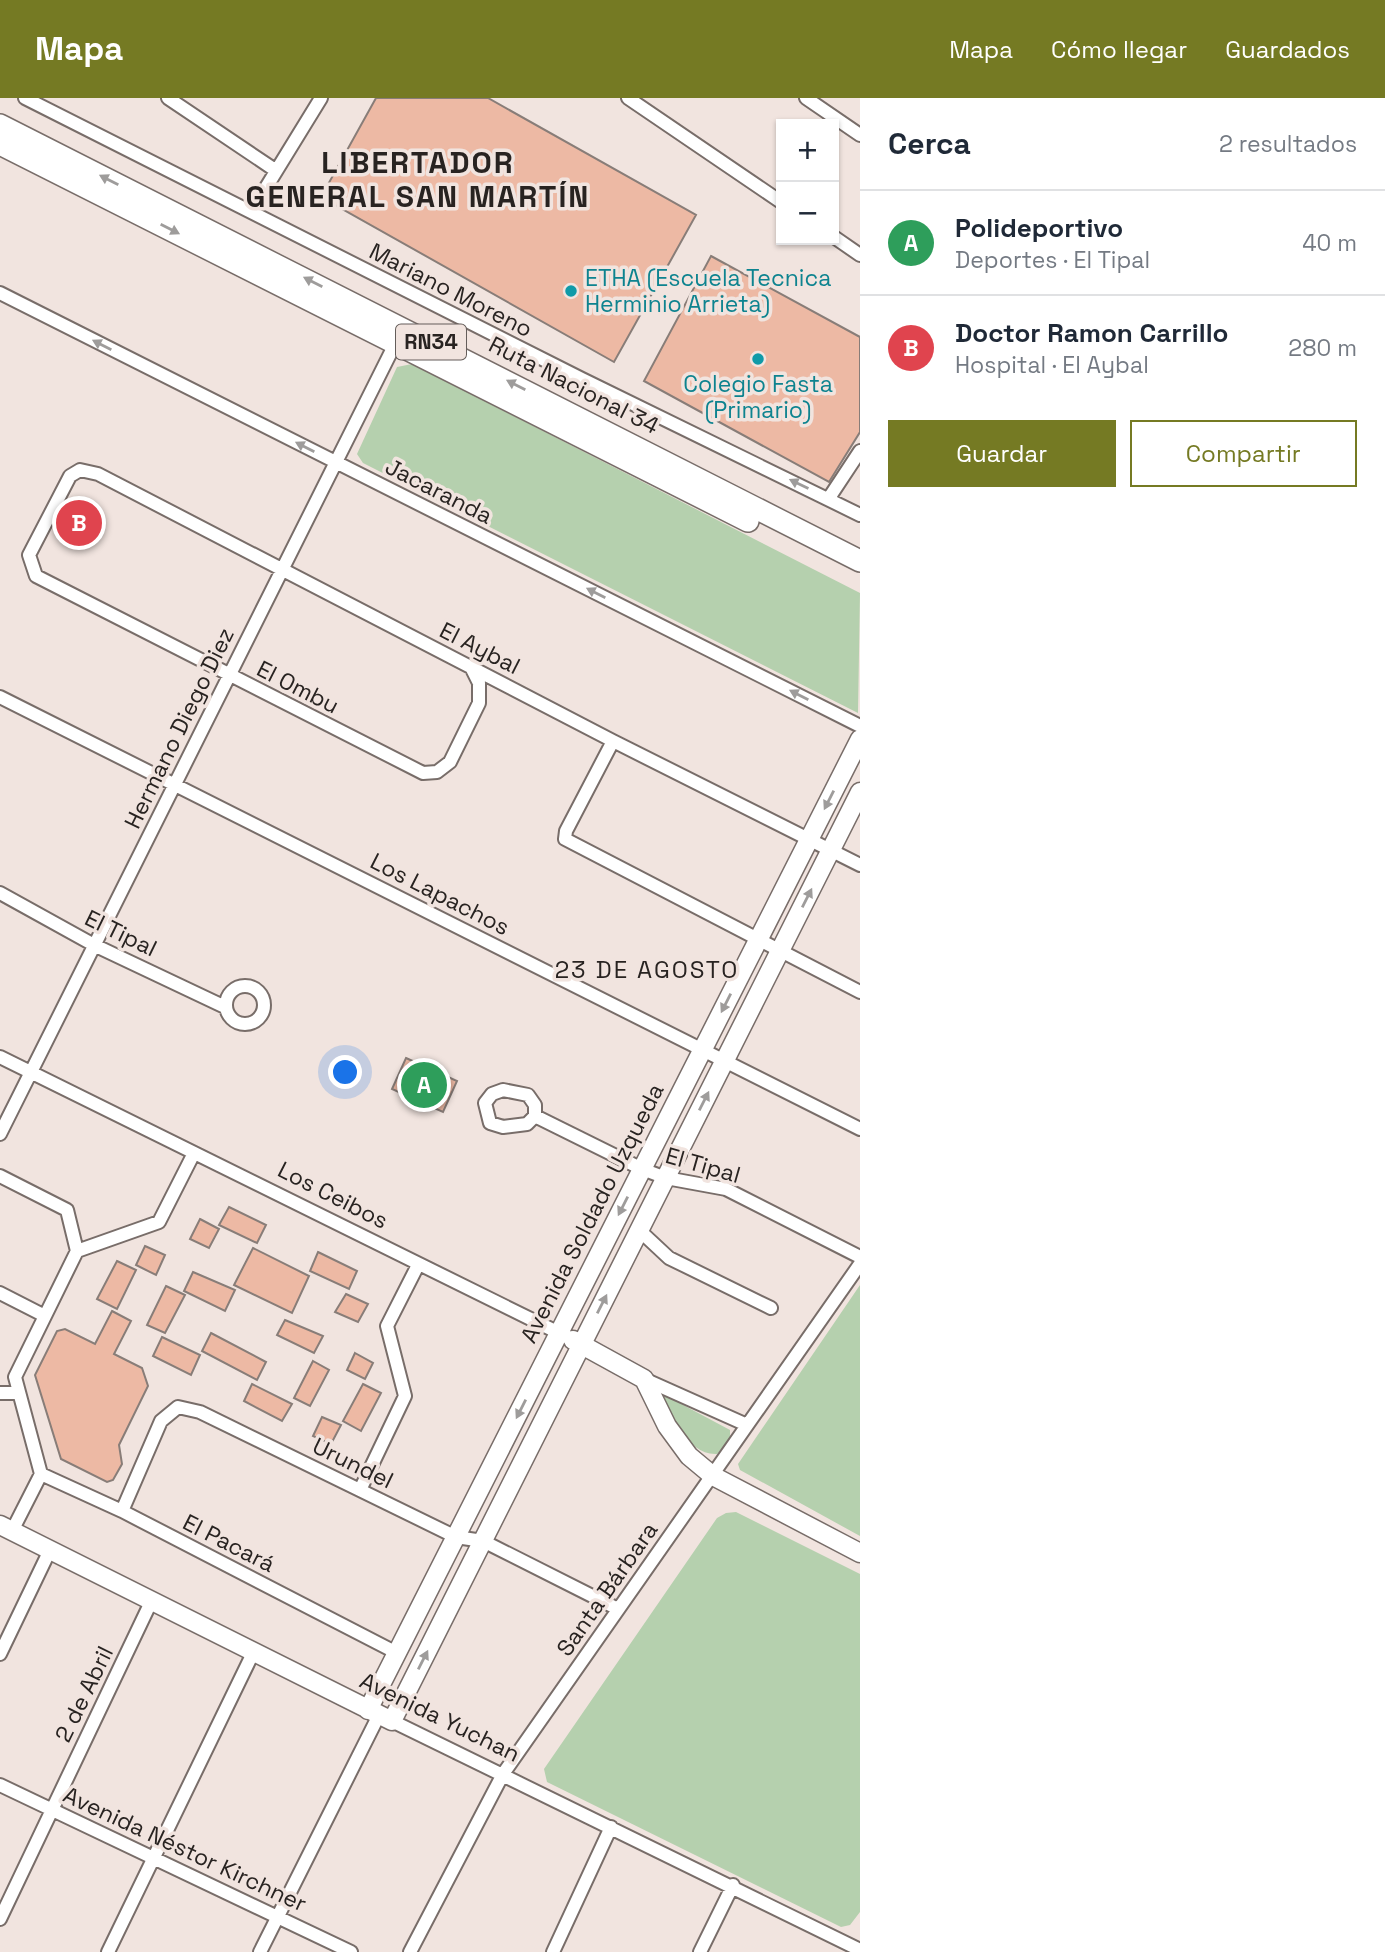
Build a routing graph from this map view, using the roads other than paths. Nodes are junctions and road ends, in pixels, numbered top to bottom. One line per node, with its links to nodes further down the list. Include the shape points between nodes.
1 (25, 98): 11 (street, Mariano Moreno)
2 (168, 98): 9 (street)
3 (321, 98): 9 (street)
4 (628, 98): 10 (street)
5 (806, 98): 7 (street)
6 (0, 125): 21 (highway, Ruta Nacional 34 / RN34, one-way to 6)
7 (860, 135)
8 (0, 144): 15 (highway, Ruta Nacional 34 / RN34, one-way to 15)
9 (275, 170): 11 (street)
10 (776, 199)
11 (251, 212): 19 (street, Mariano Moreno, one-way to 11)
12 (839, 240): 13 (street)
13 (860, 255)
14 (0, 293): 17 (street, Jacaranda, one-way to 14)
15 (396, 342): 17 (street, Hermano Diego Diez); 23 (highway, Ruta Nacional 34 / RN34)
16 (860, 451): 19 (street)
17 (335, 462): 22 (street, Hermano Diego Diez); 27 (street, Jacaranda, one-way to 17)
18 (80, 470): 22 (street, El Aybal, via 98,474); 25 (street, El Ombu, via 70,476 29,555 36,576)
19 (829, 498): 20 (street, Mariano Moreno)
20 (860, 515)
21 (860, 561)
22 (281, 569): 24 (street, El Aybal); 25 (street, Hermano Diego Diez)
23 (860, 577)
24 (471, 667): 25 (street, El Ombu, via 480,684 479,703 450,762 437,772 423,773); 29 (street, El Aybal)
25 (229, 675): 30 (street, Hermano Diego Diez)
26 (0, 697): 30 (street, Los Lapachos)
27 (860, 726)
28 (860, 739): 32 (street, Avenida Soldado Uzqueda, one-way to 32)
29 (613, 741): 32 (street, El Aybal); 36 (street, via 565,839)
30 (174, 785): 37 (street, Hermano Diego Diez); 41 (street, Los Lapachos)
31 (860, 792): 33 (street, Avenida Soldado Uzqueda)
32 (809, 840): 33 (street, El Aybal); 36 (street, Avenida Soldado Uzqueda)
33 (831, 850): 34 (street, El Aybal); 38 (street, Avenida Soldado Uzqueda, one-way to 33)
34 (860, 865)
35 (0, 893): 37 (street, El Tipal)
36 (758, 941): 38 (street); 41 (street, Avenida Soldado Uzqueda, one-way to 41)
37 (94, 944): 40 (street, El Tipal); 44 (street, Hermano Diego Diez)
38 (780, 952): 39 (street); 43 (street, Avenida Soldado Uzqueda)
39 (860, 992)
40 (225, 1007)
41 (703, 1050): 43 (street, Los Lapachos); 49 (street, Avenida Soldado Uzqueda)
42 (0, 1057): 44 (street, Los Ceibos)
43 (725, 1061): 46 (street, Los Lapachos); 51 (street, Avenida Soldado Uzqueda, one-way to 43)
44 (31, 1072): 47 (street, Hermano Diego Diez); 48 (street, Los Ceibos)
45 (534, 1116): 49 (street, El Tipal)
46 (860, 1129)
47 (0, 1133)
48 (194, 1153): 53 (street, via 159,1222); 56 (street, Los Ceibos)
49 (642, 1169): 51 (street, El Tipal); 60 (street, Avenida Soldado Uzqueda, one-way to 60)
50 (0, 1176): 53 (street, via 67,1210)
51 (666, 1178): 52 (street, Avenida Soldado Uzqueda); 54 (street, El Tipal, via 726,1189)
52 (639, 1230): 58 (street, via 669,1258); 61 (street, Avenida Soldado Uzqueda, one-way to 52)
53 (77, 1251): 59 (street)
54 (860, 1256)
55 (860, 1264): 65 (street, Santa Bárbara)
56 (418, 1265): 60 (street, Los Ceibos); 68 (street, via 387,1326 405,1396)
57 (0, 1293): 59 (street)
58 (771, 1308)
59 (45, 1316): 64 (street, via 15,1377)
60 (559, 1333): 61 (street, Los Ceibos); 71 (street, Avenida Soldado Uzqueda, one-way to 71)
61 (582, 1345): 62 (street, Los Ceibos); 72 (street, Avenida Soldado Uzqueda)
62 (644, 1379): 65 (street, Los Ceibos); 67 (street, via 667,1426)
63 (0, 1393): 64 (street)
64 (19, 1393): 66 (street)
65 (747, 1425): 67 (street, Santa Bárbara)
66 (41, 1474): 69 (street, El Pacará); 70 (street)
67 (713, 1476): 74 (street); 76 (street, Santa Bárbara)
68 (360, 1490): 69 (street, Urundel, via 200,1412 178,1407 161,1421); 71 (street, Urundel)
69 (122, 1511): 78 (street, El Pacará)
70 (6, 1528): 73 (street, Avenida Yuchan)
71 (456, 1537): 72 (street, Urundel); 78 (street, Avenida Soldado Uzqueda)
72 (483, 1541): 76 (street, Urundel); 80 (street, Avenida Soldado Uzqueda, one-way to 72)
73 (50, 1550): 75 (street, Avenida Yuchan); 79 (street)
74 (860, 1553)
75 (151, 1602): 77 (street, Avenida Yuchan); 83 (street, 2 de Abril)
76 (618, 1609): 81 (street, Santa Bárbara)
77 (253, 1653): 80 (street, Avenida Yuchan); 85 (street)
78 (397, 1653): 80 (street, Avenida Soldado Uzqueda)
79 (0, 1654)
80 (380, 1715): 81 (street, Avenida Yuchan); 87 (street, Avenida Soldado Uzqueda)
81 (503, 1774): 84 (street, Avenida Yuchan); 93 (street, Santa Bárbara)
82 (0, 1785): 83 (street, Avenida Néstor Kirchner)
83 (52, 1809): 85 (street, Avenida Néstor Kirchner); 88 (street, 2 de Abril)
84 (611, 1827): 86 (street, Avenida Yuchan); 94 (street)
85 (154, 1858): 87 (street, Avenida Néstor Kirchner); 90 (street)
86 (733, 1885): 89 (street, Avenida Yuchan); 95 (street)
87 (278, 1917): 91 (street, Avenida Soldado Uzqueda); 92 (street, Avenida Néstor Kirchner)
88 (0, 1919)
89 (856, 1946)
90 (108, 1952)
91 (261, 1952)
92 (351, 1952)
93 (410, 1952)
94 (553, 1952)
95 (700, 1952)

